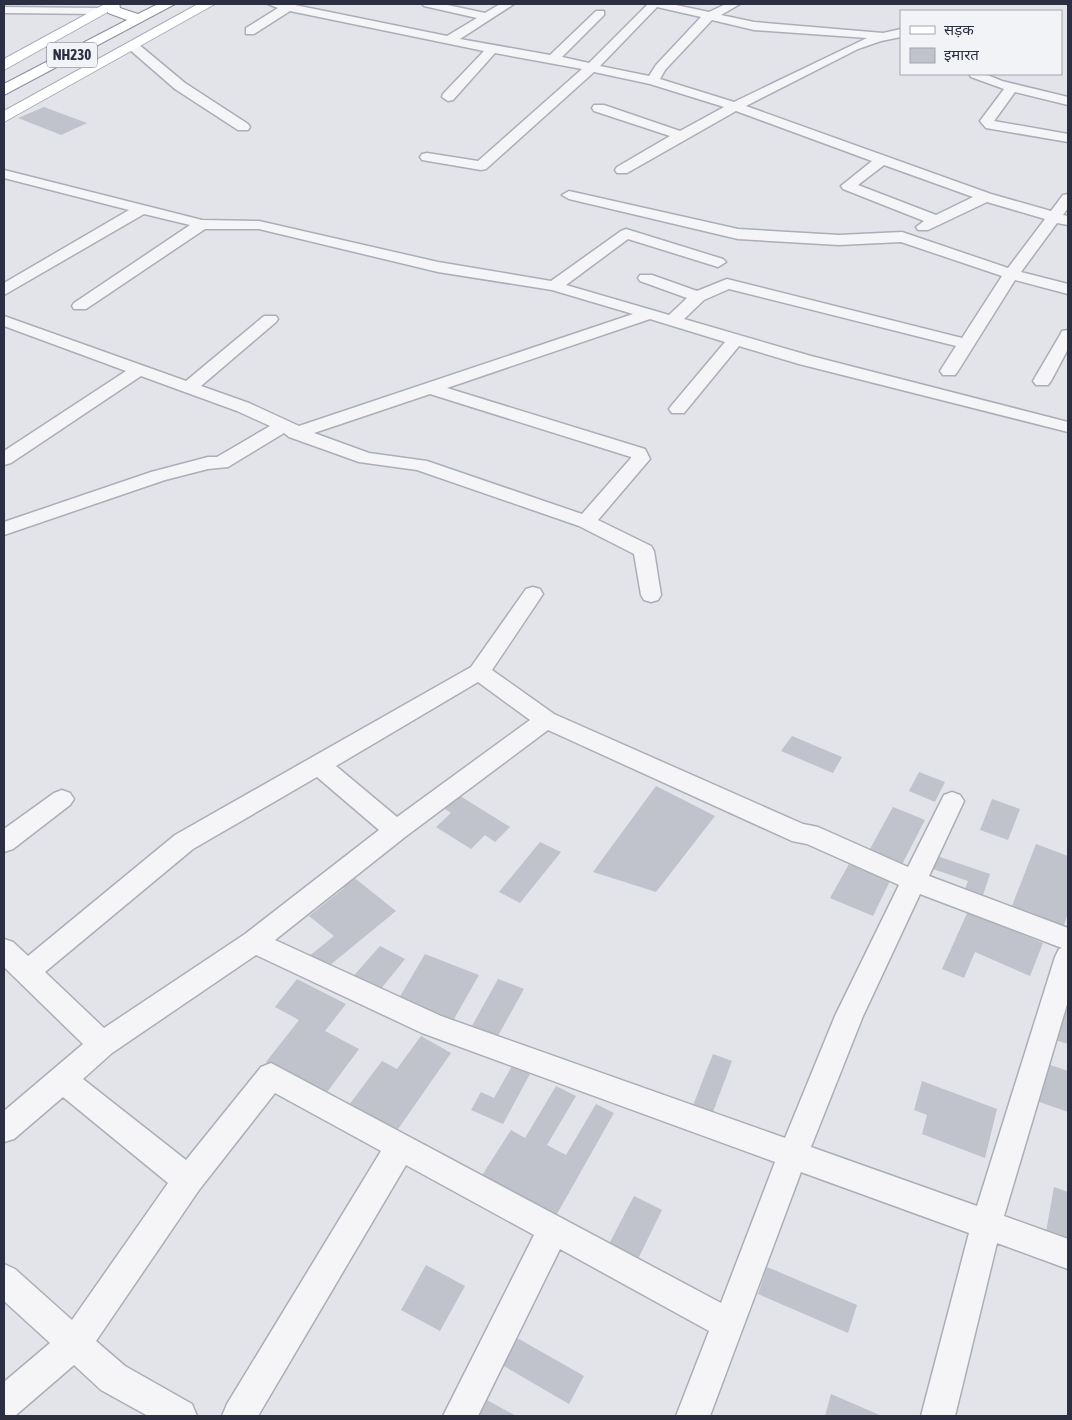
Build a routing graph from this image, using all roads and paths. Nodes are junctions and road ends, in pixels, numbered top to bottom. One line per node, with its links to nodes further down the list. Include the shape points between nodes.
1 (144, 4): 11 (main road, NH230)
2 (168, 4): 16 (main road, NH230)
3 (208, 4): 22 (main road)
4 (274, 4): 10 (street)
5 (428, 4): 14 (street)
6 (508, 4): 14 (street)
7 (654, 4): 26 (street)
8 (658, 4): 15 (street)
9 (734, 4): 15 (street)
10 (288, 7): 17 (street); 20 (street)
11 (113, 9): 12 (street); 16 (main road); 25 (main road); 28 (main road, NH230)
12 (4, 10)
13 (600, 13): 24 (street)
14 (487, 17): 20 (street)
15 (708, 17): 19 (street, via 754,26); 29 (street, via 660,68)
16 (139, 19): 31 (main road, NH230)
17 (250, 31)
18 (900, 33): 19 (street)
19 (880, 35): 21 (street); 34 (street)
20 (451, 39): 23 (street)
21 (900, 42)
22 (133, 46): 36 (main road); 37 (street, via 180,86)
23 (492, 49): 24 (street); 32 (street)
24 (553, 59): 26 (street)
25 (4, 65)
26 (591, 67): 29 (street); 40 (street, via 481,166)
27 (978, 75): 30 (street)
28 (4, 76)
29 (653, 81): 34 (street)
30 (1012, 87): 33 (street); 39 (street, via 987,121 991,125)
31 (4, 90)
32 (448, 97)
33 (1068, 101)
34 (733, 106): 38 (street); 41 (street)
35 (599, 108): 38 (street)
36 (4, 118)
37 (243, 127)
38 (680, 135): 42 (street)
39 (1068, 138)
40 (427, 157)
41 (882, 160): 45 (street); 50 (street, via 848,186)
42 (622, 170)
43 (4, 174): 47 (street)
44 (569, 196): 48 (street)
45 (986, 197): 49 (street); 50 (street)
46 (1068, 198): 49 (street)
47 (141, 209): 51 (street); 59 (street)
48 (652, 216): 52 (street); 53 (street, via 738,234 839,240)
49 (1062, 219): 55 (street)
50 (936, 220): 53 (street)
51 (202, 224): 57 (street, via 259,225 438,267); 61 (street)
52 (626, 234): 54 (street); 57 (street)
53 (902, 237): 55 (street)
54 (718, 262)
55 (1011, 274): 58 (street); 68 (street)
56 (646, 278): 60 (street)
57 (554, 286): 62 (street)
58 (1068, 289)
59 (4, 290)
60 (698, 297): 64 (street); 68 (street, via 727,284)
61 (80, 306)
62 (648, 315): 64 (street); 73 (street)
63 (270, 319): 72 (street)
64 (673, 320): 67 (street)
65 (4, 321): 69 (street)
66 (1068, 335): 71 (street)
67 (736, 339): 74 (street); 75 (street, via 911,388)
68 (967, 344): 70 (street)
69 (139, 370): 72 (street); 77 (street)
70 (949, 371)
71 (1042, 381)
72 (188, 387): 76 (street, via 243,407)
73 (430, 388): 76 (street); 78 (street, via 638,453 641,459)
74 (678, 409)
75 (1068, 427)
76 (292, 430): 78 (street, via 366,458 420,465); 79 (street, via 221,463 208,463 158,476)
77 (4, 459)
78 (586, 522): 81 (street, via 644,551)
79 (4, 529)
80 (533, 594): 82 (street)
81 (651, 595)
82 (479, 672): 83 (street); 84 (street)
83 (546, 720): 87 (street); 89 (street, via 800,834 809,834)
84 (319, 765): 87 (street); 94 (street, via 184,842)
85 (62, 799): 88 (street)
86 (952, 801): 89 (street)
87 (396, 830): 91 (street)
88 (4, 842)
89 (915, 881): 90 (street); 99 (street, via 849,1016)
90 (1068, 939)
91 (254, 942): 95 (street); 99 (street, via 432,1025)
92 (4, 950): 94 (street)
93 (1068, 957): 101 (street)
94 (28, 972): 95 (street)
95 (102, 1044): 96 (street)
96 (63, 1080): 97 (street); 100 (street)
97 (4, 1129)
98 (400, 1147): 100 (street, via 271,1076); 102 (street); 109 (street)
99 (793, 1155): 101 (street); 105 (street)
100 (188, 1180): 106 (street)
101 (987, 1223): 103 (street); 112 (street)
102 (553, 1230): 105 (street); 110 (street)
103 (1068, 1254)
104 (4, 1280): 106 (street)
105 (728, 1324): 111 (street)
106 (75, 1343): 107 (street); 108 (street, via 113,1378)
107 (4, 1403)
108 (180, 1416)
109 (239, 1416)
110 (460, 1416)
111 (693, 1416)
112 (938, 1416)

